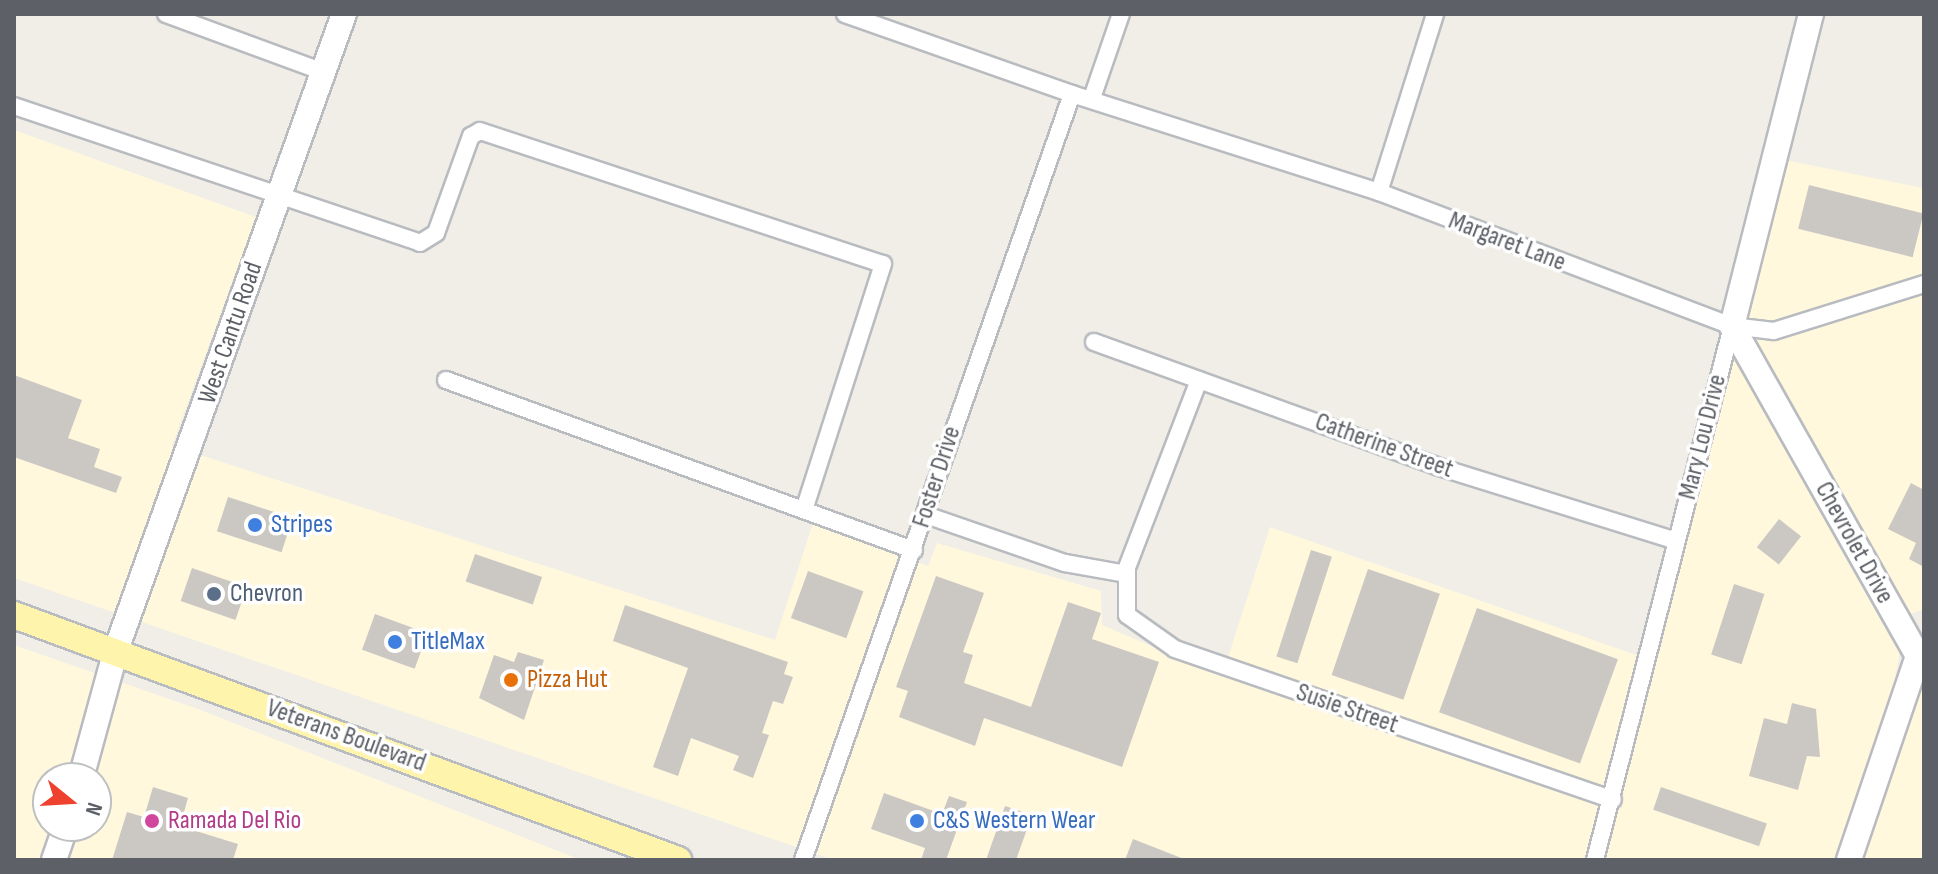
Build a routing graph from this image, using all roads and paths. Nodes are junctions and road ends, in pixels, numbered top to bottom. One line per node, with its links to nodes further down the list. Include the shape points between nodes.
1 (166, 14): 7 (street)
2 (344, 14): 7 (main road, West Cantu Road)
3 (845, 14): 8 (street)
4 (1121, 14): 9 (street)
5 (1435, 14): 11 (street)
6 (1811, 14): 14 (main road, Mary Lou Drive)
7 (324, 72): 12 (main road, West Cantu Road)
8 (1072, 94): 9 (street, Margaret Lane); 19 (street, Foster Drive, via 976,355)
9 (1092, 98): 11 (street, Margaret Lane)
10 (14, 106): 12 (street)
11 (1379, 192): 14 (street, Margaret Lane)
12 (279, 197): 18 (street, via 420,243 436,233 471,136 480,131 883,264); 24 (main road, West Cantu Road)
13 (1924, 284): 14 (street, Margaret Lane, via 1774,331)
14 (1732, 326): 20 (street, Mary Lou Drive); 25 (main road, Chevrolet Drive)
15 (1094, 342): 17 (street, Catherine Street)
16 (446, 380): 18 (street)
17 (1199, 380): 20 (street, Catherine Street, via 1439,467); 22 (street)
18 (804, 510): 21 (street)
19 (926, 515): 21 (street, Foster Drive); 22 (street, via 1065,563)
20 (1676, 541): 27 (street, Mary Lou Drive)
21 (914, 550): 29 (street, Foster Drive)
22 (1127, 574): 27 (street, Susie Street, via 1127,615 1175,649)
23 (14, 615): 24 (main road, Veterans Boulevard)
24 (116, 650): 26 (main road, West Cantu Road); 28 (main road, Veterans Boulevard)
25 (1921, 654): 31 (main road, Chevrolet Drive)
26 (85, 762)
27 (1613, 800): 30 (street, Mary Lou Drive)
28 (678, 860)
29 (803, 860)
30 (1595, 860)
31 (1849, 860)

